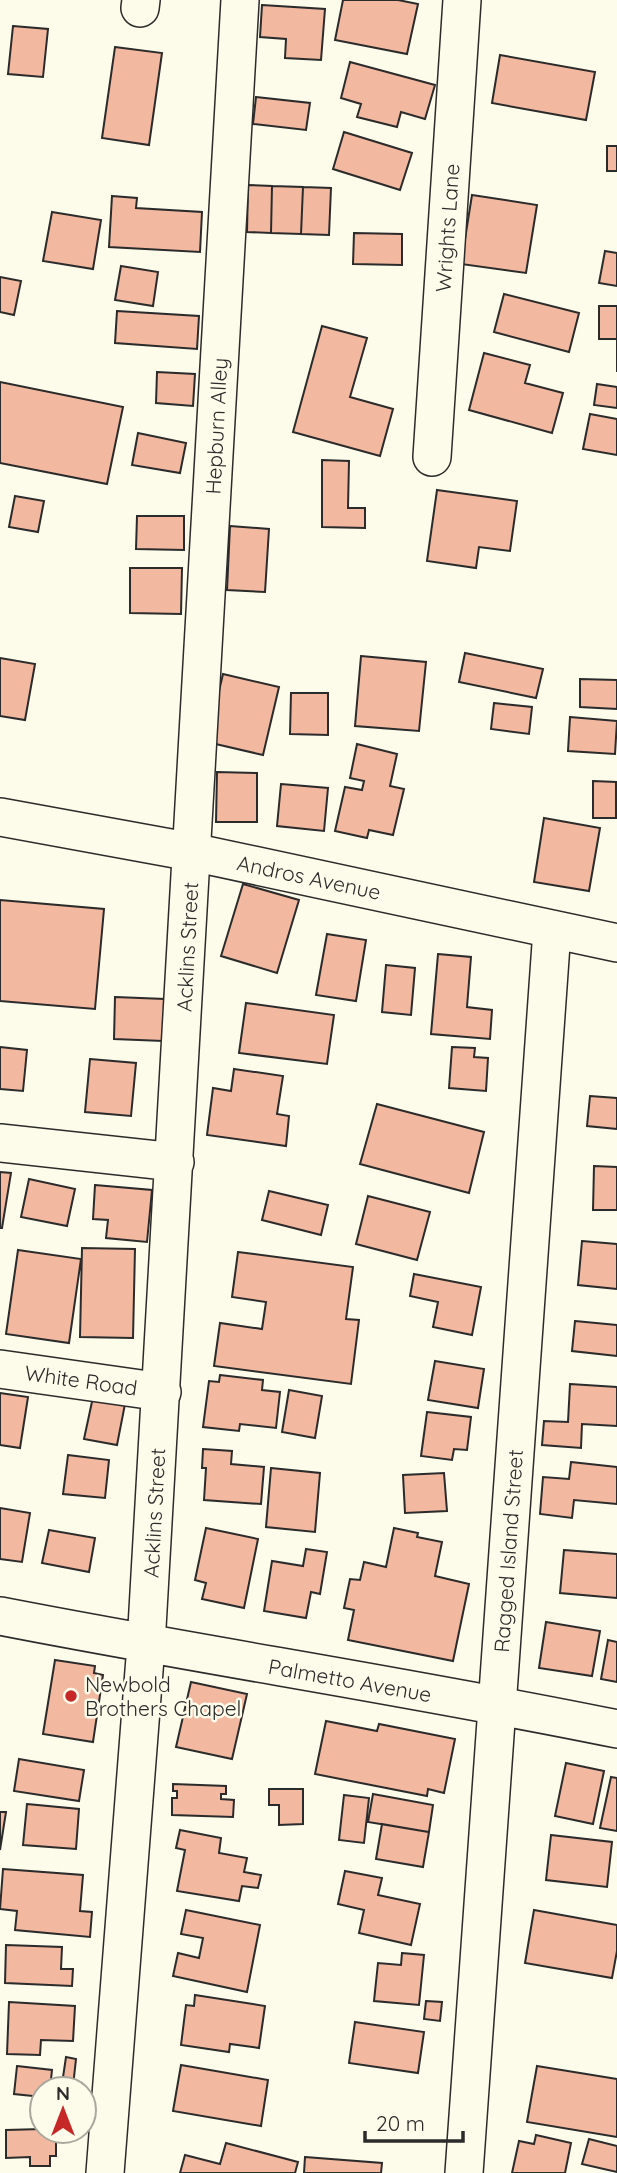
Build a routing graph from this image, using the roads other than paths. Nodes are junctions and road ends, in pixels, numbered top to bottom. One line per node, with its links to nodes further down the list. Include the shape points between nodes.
1 (240, 0): 5 (street, Hepburn Alley)
2 (462, 0): 3 (street, Wrights Lane)
3 (432, 457)
4 (0, 817): 5 (street, Andros Avenue)
5 (192, 852): 6 (street, Andros Avenue); 9 (street, Acklins Street)
6 (552, 930): 7 (street, Andros Avenue); 14 (street, Ragged Island Street)
7 (617, 943)
8 (0, 1143): 9 (street)
9 (175, 1162): 11 (street, Acklins Street)
10 (0, 1369): 11 (street, White Road)
11 (162, 1392): 13 (street, Acklins Street)
12 (0, 1616): 13 (street, Palmetto Avenue)
13 (146, 1645): 14 (street, Palmetto Avenue); 16 (street, Acklins Street)
14 (497, 1705): 15 (street, Palmetto Avenue); 17 (street, Ragged Island Street)
15 (617, 1729)
16 (104, 2173)
17 (464, 2173)

